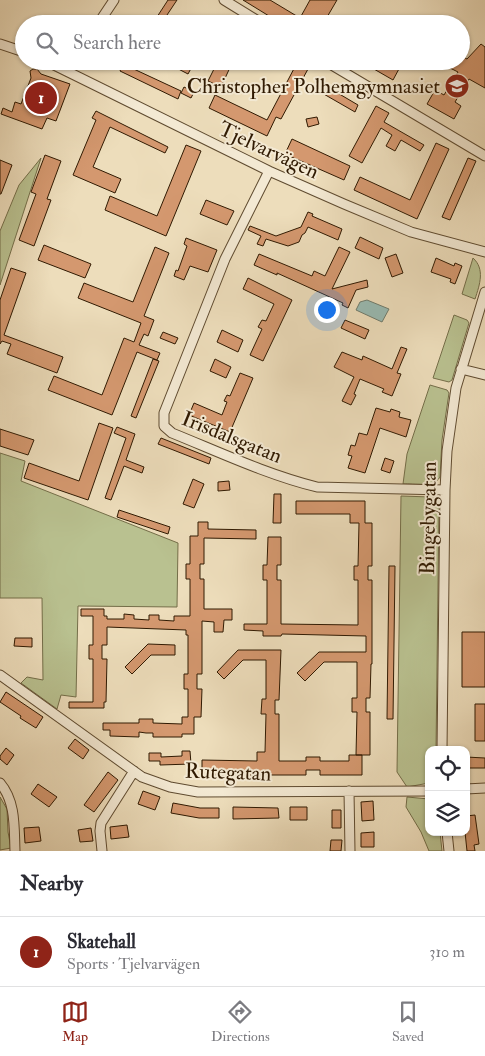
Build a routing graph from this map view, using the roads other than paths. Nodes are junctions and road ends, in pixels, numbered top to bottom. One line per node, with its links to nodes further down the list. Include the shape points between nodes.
1 (114, 0): 3 (street)
2 (229, 1): 4 (street)
3 (104, 15)
4 (250, 15)
5 (0, 44): 6 (street)
6 (15, 49)
7 (340, 70): 9 (street)
8 (67, 71): 10 (street, Tjelvarvägen)
9 (485, 156)
10 (269, 171): 11 (street, Tjelvarvägen, via 400,228); 15 (street, Irisdalsgatan, via 205,307 164,413 164,426 172,433 317,487)
11 (485, 252)
12 (485, 292): 13 (street, Bingebygatan)
13 (461, 369): 14 (street); 15 (street, Bingebygatan, via 447,451)
14 (485, 375)
15 (445, 490): 17 (street, Bingebygatan)
16 (0, 675): 18 (street, Rutegatan)
17 (442, 746)
18 (134, 772): 23 (street, Rutegatan, via 170,787 198,792); 26 (street, via 101,823)
19 (0, 783): 25 (street, via 12,809)
20 (485, 788): 21 (street)
21 (470, 789)
22 (425, 790): 23 (street, Rutegatan)
23 (349, 791): 27 (street)
24 (447, 836): 28 (street)
25 (16, 851)
26 (102, 851)
27 (350, 851)
28 (449, 851)

